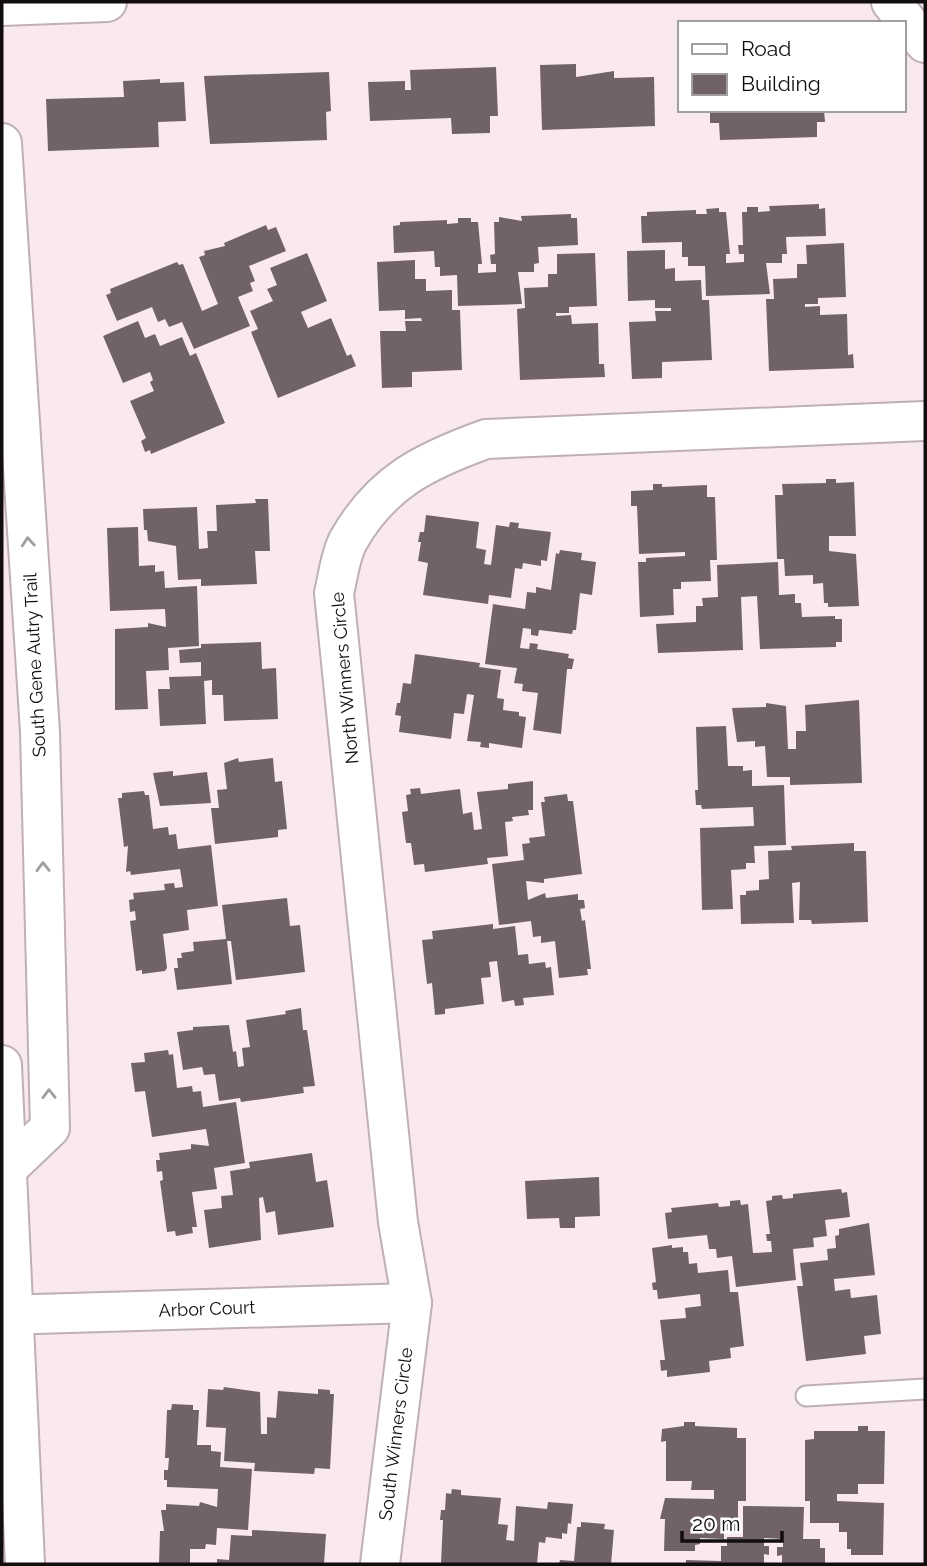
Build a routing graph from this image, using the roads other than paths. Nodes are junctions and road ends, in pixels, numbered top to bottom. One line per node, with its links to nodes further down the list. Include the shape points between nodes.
1 (107, 2): 3 (street)
2 (891, 2): 4 (street)
3 (2, 6)
4 (925, 43)
5 (2, 143): 8 (street, South Gene Autry Trail, one-way to 5, via 50,1128 40,732)
6 (925, 421): 9 (street, North Winners Circle, via 486,439 433,458 387,488 347,543 334,593 398,1222)
7 (2, 1065): 8 (street)
8 (7, 1169): 10 (street)
9 (412, 1303): 10 (street, Arbor Court); 14 (street, South Winners Circle)
10 (8, 1315): 13 (street)
11 (925, 1389): 12 (lane)
12 (806, 1396)
13 (26, 1564)
14 (380, 1564)

